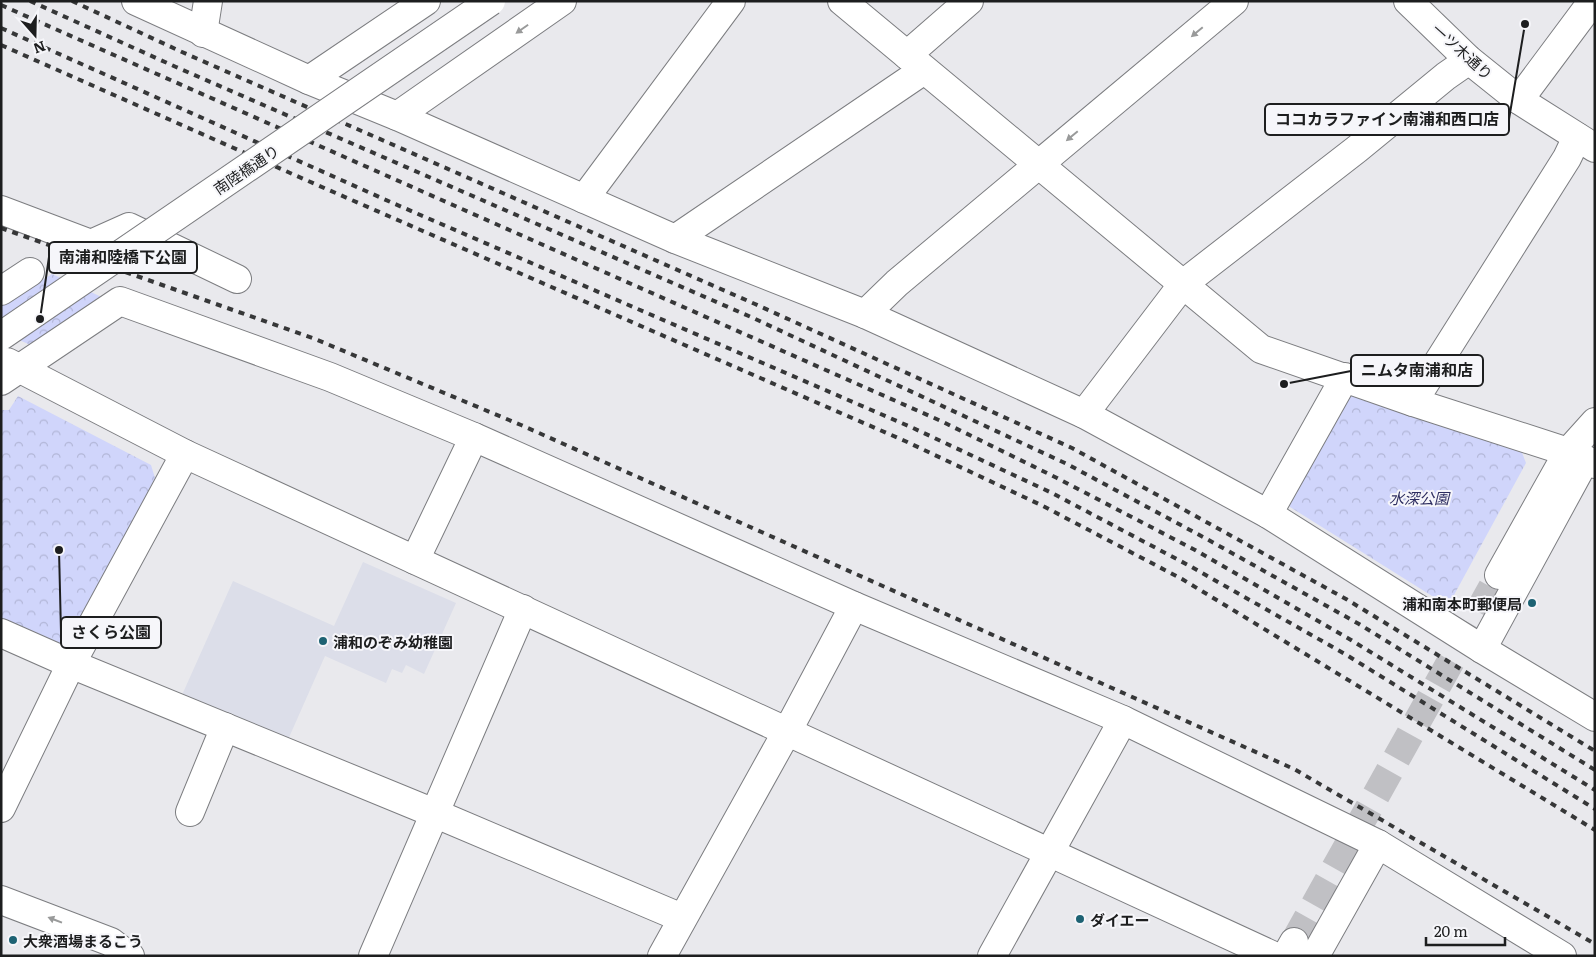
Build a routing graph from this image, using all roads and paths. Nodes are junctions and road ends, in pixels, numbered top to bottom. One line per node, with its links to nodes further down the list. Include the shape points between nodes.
1 (136, 1): 12 (street)
2 (208, 1): 12 (street)
3 (426, 1): 15 (street)
4 (491, 1): 28 (street, 南陸橋通り, bridge)
5 (562, 1): 17 (street, one-way to 17)
6 (732, 1): 20 (street)
7 (842, 1): 14 (street)
8 (968, 1): 14 (street)
9 (1234, 1): 19 (street, one-way to 19)
10 (1408, 1): 13 (street, 一ツ木通り)
11 (1595, 3): 16 (street, via 1589,6)
12 (203, 33): 15 (street)
13 (1469, 60): 16 (street, 一ツ木通り); 25 (street)
14 (916, 63): 19 (street); 22 (street)
15 (308, 80): 17 (street)
16 (1520, 100): 18 (street, 一ツ木通り)
17 (397, 116): 20 (street)
18 (1586, 143): 31 (street, via 1562,167)
19 (1038, 165): 25 (street); 27 (street)
20 (584, 199): 22 (street)
21 (1, 210): 24 (street, via 91,244 129,227)
22 (675, 239): 27 (street)
23 (30, 272): 26 (street)
24 (237, 279)
25 (1183, 284): 30 (street, via 1262,349); 32 (street)
26 (1, 292)
27 (865, 314): 32 (street)
28 (1, 336)
29 (7, 370): 34 (street, via 120,301 330,377); 35 (street)
30 (1345, 377): 31 (street); 37 (street)
31 (1413, 402): 36 (street)
32 (1084, 414): 37 (street)
33 (1595, 422): 36 (street)
34 (474, 437): 38 (street); 40 (street)
35 (185, 454): 38 (street); 44 (street)
36 (1583, 459): 39 (street); 43 (street)
37 (1268, 514): 43 (street)
38 (416, 560): 41 (street)
39 (1499, 575)
40 (854, 606): 46 (street); 48 (street)
41 (523, 609): 48 (street); 51 (street)
42 (1, 633): 44 (street)
43 (1482, 649): 45 (street)
44 (71, 664): 47 (street); 49 (street)
45 (1595, 717)
46 (1123, 720): 52 (street); 53 (street)
47 (225, 727): 50 (street); 51 (street)
48 (786, 732): 53 (street); 55 (street)
49 (1, 808)
50 (190, 812)
51 (434, 813): 55 (street); 58 (street)
52 (1378, 844): 56 (street); 61 (street)
53 (1050, 852): 56 (street); 60 (street)
54 (1, 900): 57 (street, one-way to 54, via 111,942)
55 (682, 918): 59 (street)
56 (1292, 952)
57 (130, 956)
58 (373, 956)
59 (662, 956)
60 (992, 956)
61 (1562, 956)

